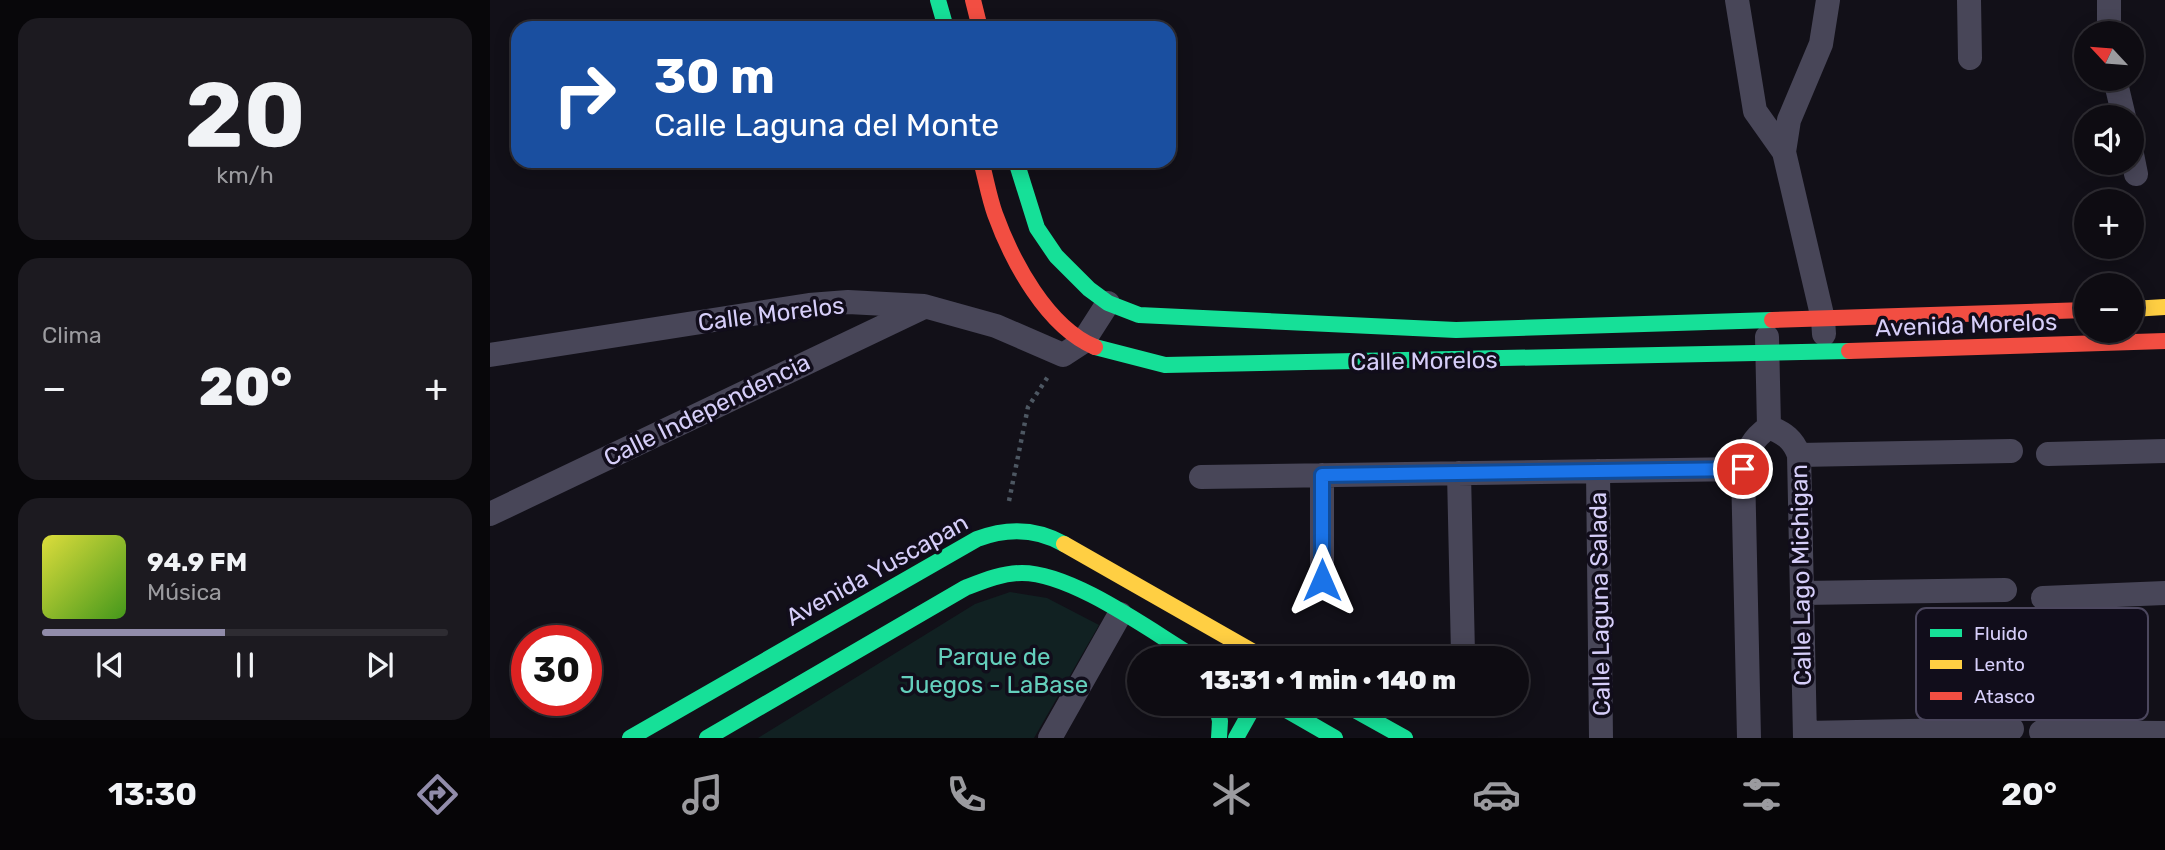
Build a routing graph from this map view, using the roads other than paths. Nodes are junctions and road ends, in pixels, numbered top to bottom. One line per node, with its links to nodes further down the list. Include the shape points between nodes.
1 (938, 0): 7 (street)
2 (973, 0): 8 (street)
3 (1737, 0): 11 (street, via 1755,111)
4 (1828, 0): 11 (street, via 1821,44 1789,120)
5 (1969, 0): 10 (street)
6 (2109, 0): 9 (street)
7 (944, 21)
8 (978, 21)
9 (2109, 21)
10 (1970, 58)
11 (1784, 152): 19 (street)
12 (983, 168): 23 (street, via 995,214 1017,262 1060,321)
13 (1018, 168): 14 (street, via 1037,228 1056,256)
14 (1099, 296): 21 (street, Calle Morelos, via 1139,314); 23 (street)
15 (924, 306): 23 (street, Calle Morelos); 26 (street, Calle Morelos, via 808,305); 38 (street, Calle Independencia)
16 (2165, 307): 17 (street)
17 (2144, 308)
18 (2074, 310): 19 (street, Avenida Morelos)
19 (1822, 319): 20 (street, Avenida Morelos); 25 (street)
20 (1767, 320): 21 (street, Calle Morelos, via 1456,330); 24 (street)
21 (1390, 327): 27 (street)
22 (2165, 341): 25 (street, Avenida Morelos)
23 (1073, 349): 27 (street, Calle Morelos, via 1165,365)
24 (1768, 352): 25 (street, Avenida Morelos); 27 (street, Calle Morelos); 28 (street)
25 (1825, 353)
26 (490, 355)
27 (1387, 362)
28 (1769, 427): 32 (street, Calle Lago Michigan, via 1795,443); 33 (street, via 1748,448)
29 (2011, 451): 32 (street)
30 (2165, 451): 31 (street)
31 (2048, 454)
32 (1799, 455): 41 (street, Calle Lago Michigan)
33 (1743, 469): 34 (street); 64 (street)
34 (1598, 471): 35 (street); 63 (street, Calle Laguna Salada)
35 (1459, 473): 36 (street); 47 (street)
36 (1322, 475): 37 (street); 39 (street)
37 (1201, 477)
38 (490, 514)
39 (1322, 580)
40 (2005, 590): 41 (street)
41 (1802, 593): 55 (street, Calle Lago Michigan)
42 (2165, 593): 43 (street)
43 (2043, 598)
44 (1120, 614): 45 (street); 57 (street, via 1060,582 1028,573 996,576 965,588); 58 (street)
45 (1174, 645)
46 (1244, 646): 56 (street, Avenida Yuscapan, via 1059,541 1032,531 1003,530 975,538)
47 (1463, 646)
48 (1219, 716): 59 (street)
49 (1248, 716): 60 (street)
50 (1296, 716): 61 (street)
51 (1366, 716): 62 (street)
52 (2012, 729): 55 (street)
53 (2041, 732): 54 (street)
54 (2165, 733)
55 (1805, 735)
56 (630, 738)
57 (707, 738)
58 (1050, 738)
59 (1219, 738)
60 (1236, 738)
61 (1335, 738)
62 (1405, 738)
63 (1601, 738)
64 (1749, 738)

